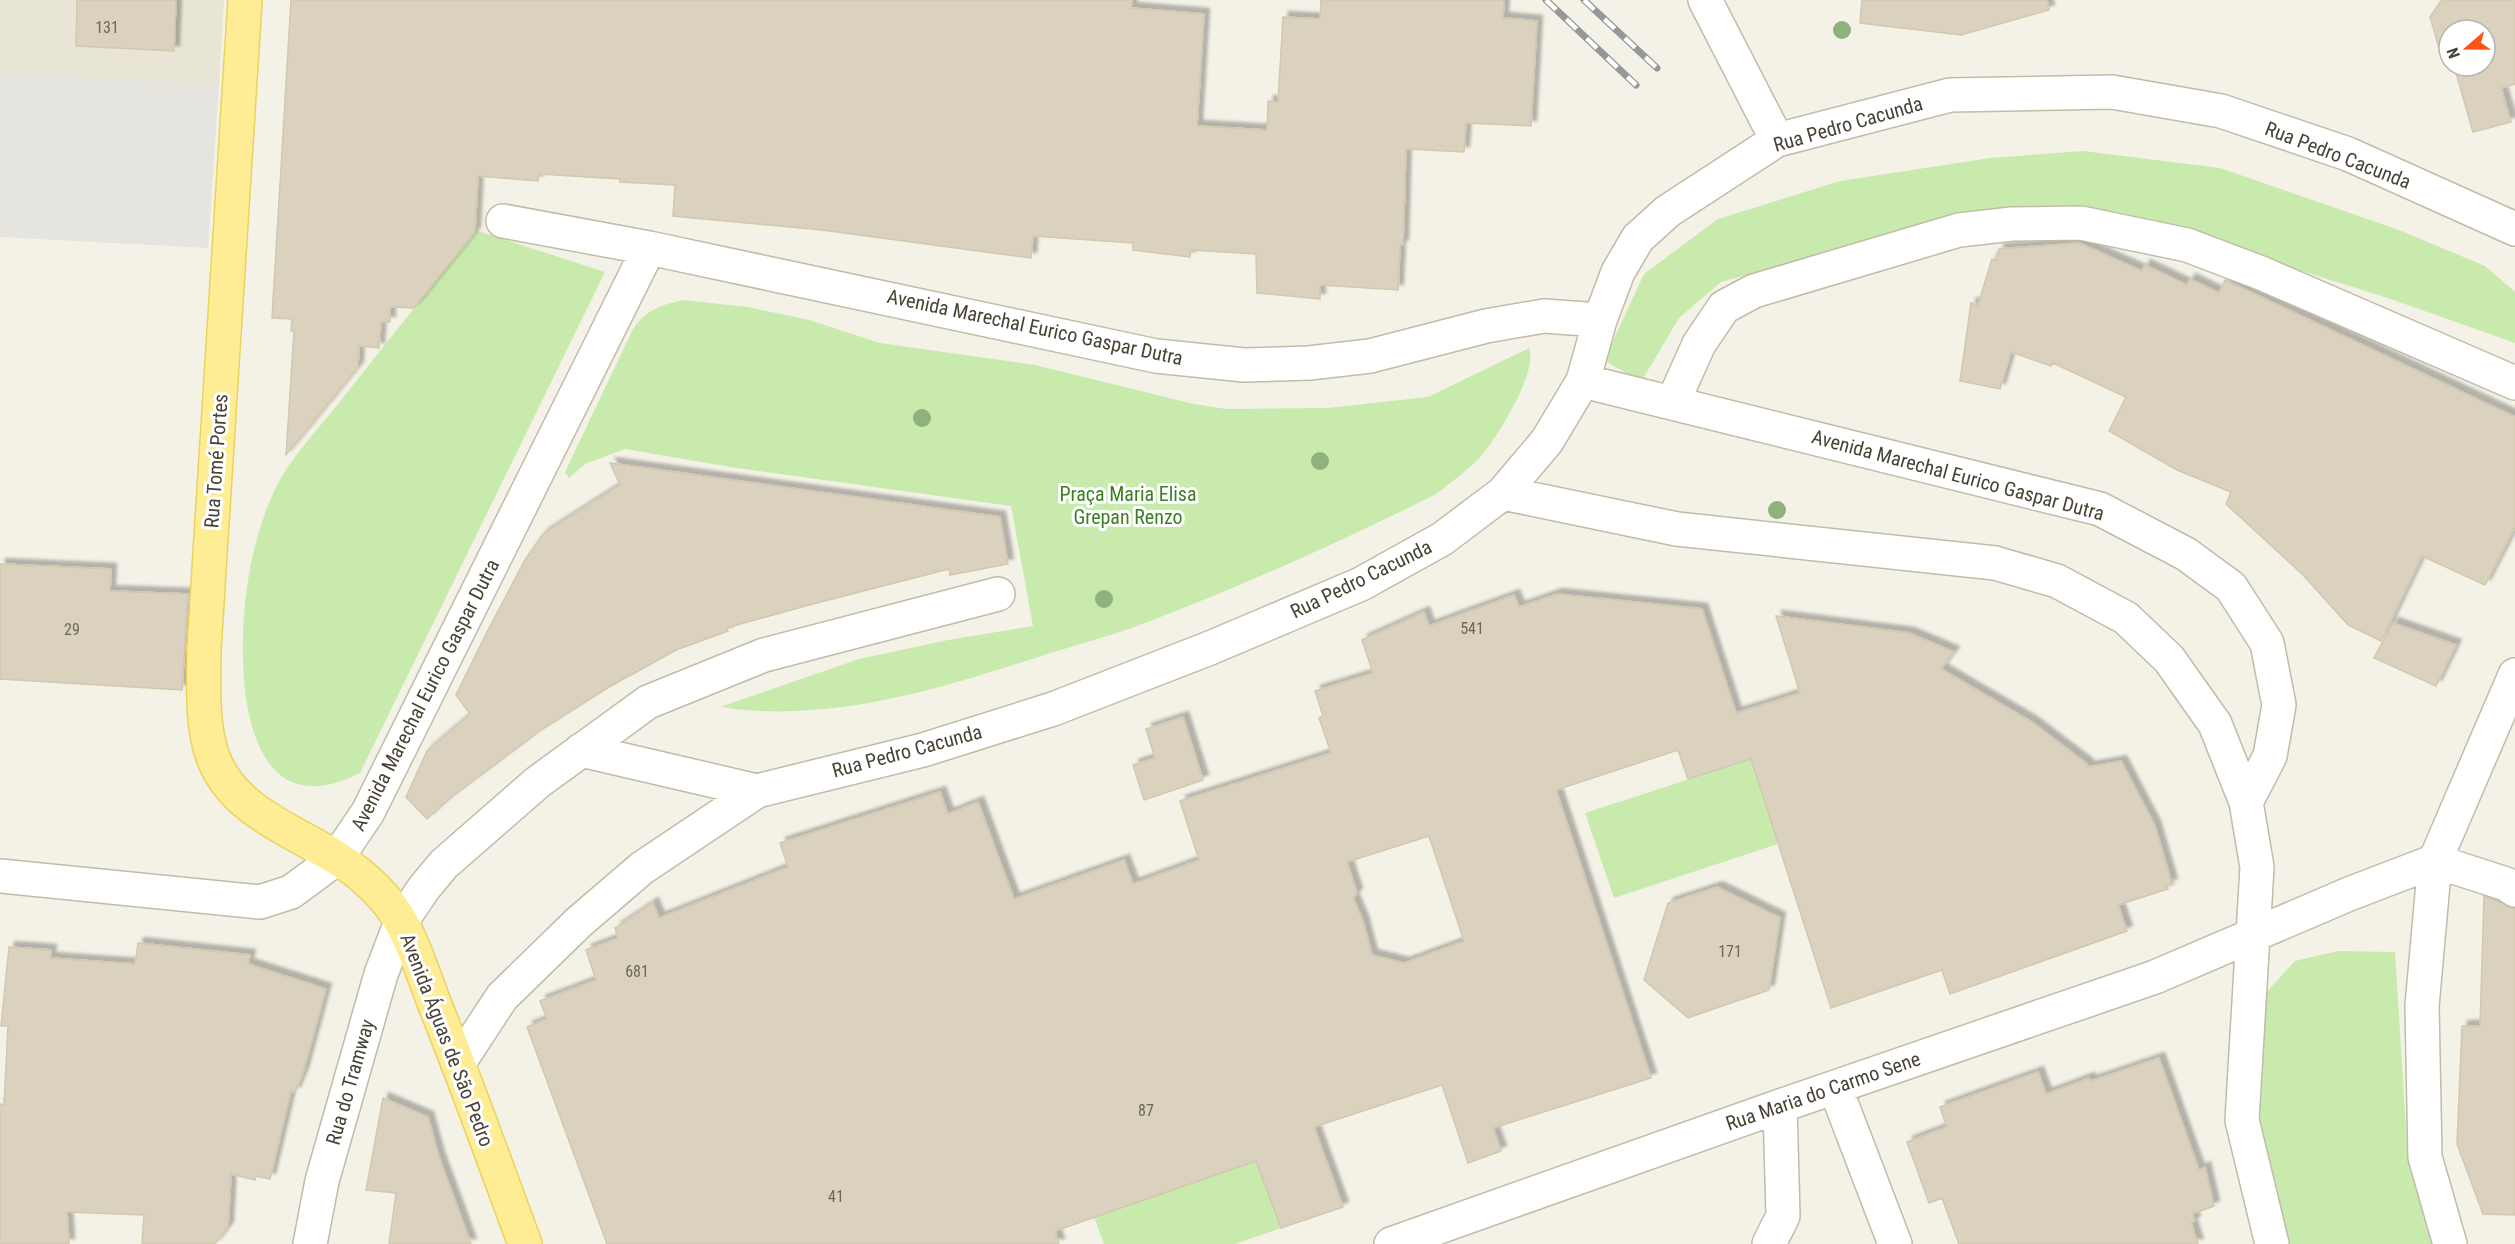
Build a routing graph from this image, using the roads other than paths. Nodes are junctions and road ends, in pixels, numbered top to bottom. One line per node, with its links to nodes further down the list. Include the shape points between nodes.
1 (245, 0): 17 (main road, Rua Tomé Portes, via 204,638 205,725 213,758 228,785 258,813)
2 (1705, 0): 3 (street)
3 (1776, 140): 5 (street, Rua Pedro Cacunda, via 1950,95 2112,92 2221,111 2348,154); 7 (street, Rua Pedro Cacunda, via 1668,212 1638,238 1618,272)
4 (503, 221): 6 (street, Avenida Marechal Eurico Gaspar Dutra)
5 (2515, 229)
6 (649, 248): 7 (street, Avenida Marechal Eurico Gaspar Dutra, via 1156,356 1244,365 1370,356 1486,326 1544,316); 17 (street, Avenida Marechal Eurico Gaspar Dutra, via 368,812)
7 (1600, 320): 8 (street, Rua Pedro Cacunda)
8 (1583, 381): 10 (street, Avenida Marechal Eurico Gaspar Dutra); 11 (street, Rua Pedro Cacunda, via 1547,441)
9 (2515, 383): 10 (street, via 2187,244 2081,223 2012,224 1959,230 1754,291 1725,307 1699,344)
10 (1673, 402): 16 (street, Avenida Marechal Eurico Gaspar Dutra, via 2100,509 2186,554 2231,587 2267,643 2279,705 2270,756)
11 (1503, 493): 15 (street, Rua Pedro Cacunda, via 1442,539 1361,584 1210,648 1053,709 922,750); 16 (street, via 1677,529 1995,563 2057,581 2126,618 2169,659 2215,724)
12 (998, 594): 14 (street, via 764,655 648,702)
13 (2515, 675): 18 (street)
14 (581, 750): 15 (street, Rua Pedro Cacunda); 21 (street, via 537,782 444,864)
15 (756, 791): 23 (street, Rua Pedro Cacunda, via 642,868 579,922 502,998)
16 (2247, 802): 22 (street, via 2257,867)
17 (337, 858): 19 (street, Avenida Marechal Eurico Gaspar Dutra, via 291,892 260,902); 21 (main road, Avenida Águas de São Pedro, via 365,878)
18 (2435, 861): 20 (street); 22 (street, Rua Maria do Carmo Sene); 32 (street, via 2422,1006 2425,1157)
19 (0, 876)
20 (2515, 890)
21 (401, 922): 23 (main road, Avenida Águas de São Pedro); 26 (street, Rua do Tramway, via 381,974 321,1181)
22 (2254, 934): 24 (street, Rua Maria do Carmo Sene, via 2155,976); 31 (street, via 2242,1120)
23 (458, 1064): 27 (main road, Avenida Águas de São Pedro)
24 (1835, 1087): 25 (street, Rua Maria do Carmo Sene); 30 (street)
25 (1780, 1106): 28 (street, Rua Maria do Carmo Sene); 29 (street, via 1783,1216)
26 (310, 1244)
27 (525, 1244)
28 (1391, 1244)
29 (1769, 1244)
30 (1895, 1244)
31 (2272, 1244)
32 (2450, 1244)

